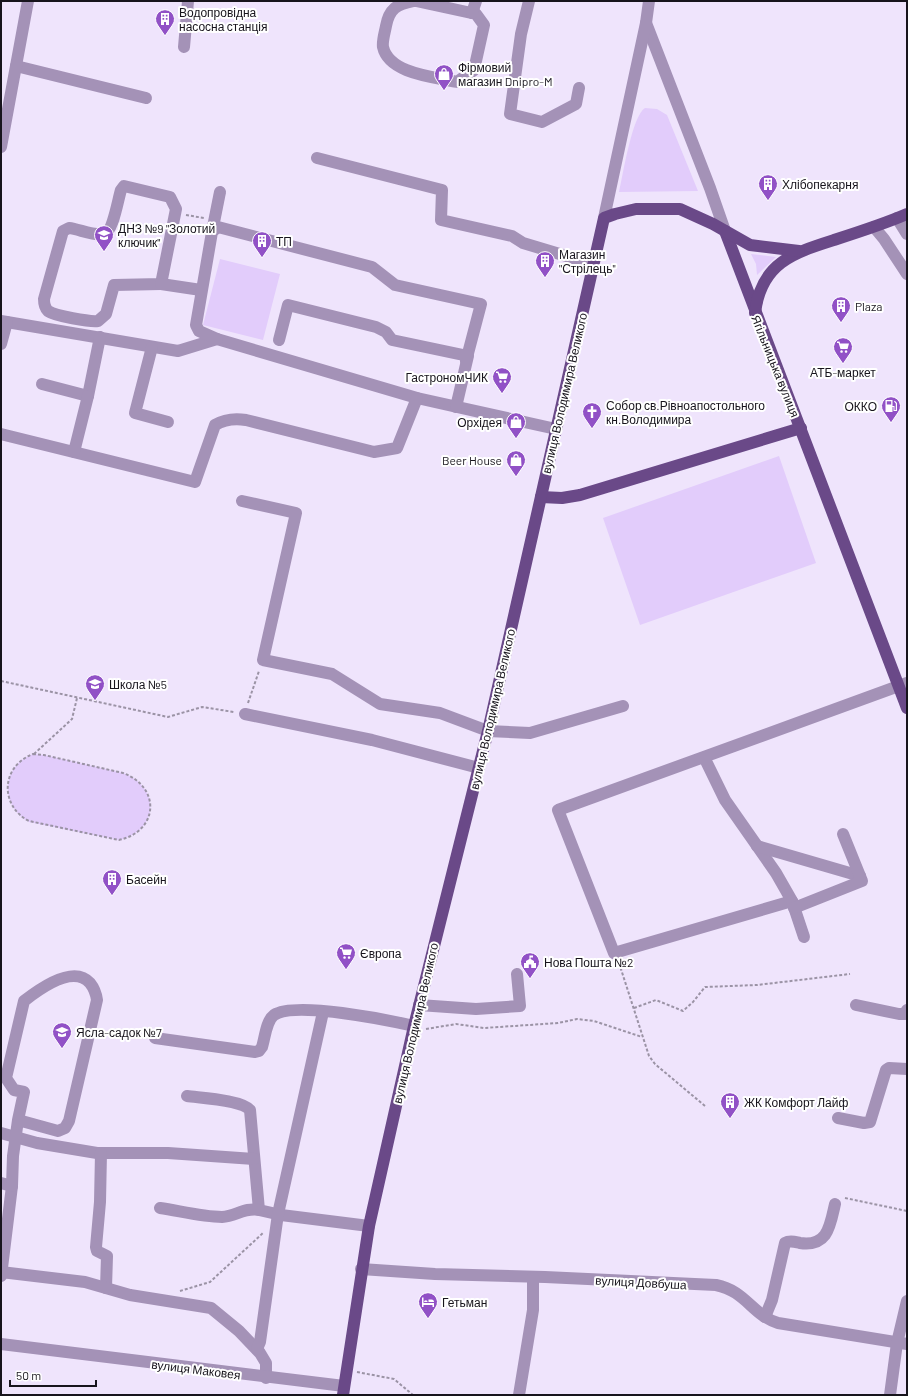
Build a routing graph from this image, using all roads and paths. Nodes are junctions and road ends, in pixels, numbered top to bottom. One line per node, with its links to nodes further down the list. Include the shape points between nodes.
1 (28, 1): 12 (street)
2 (188, 1): 11 (street)
3 (413, 1): 8 (street)
4 (416, 1): 9 (street)
5 (476, 1): 9 (street)
6 (529, 1): 13 (street, via 521,34 510,114 542,122 576,104)
7 (649, 1): 10 (street, вулиця Володимира Великого)
8 (399, 2): 9 (street, via 388,16 383,46 387,58 400,69 457,82 474,70 476,62 484,25 476,14)
9 (472, 13)
10 (646, 23): 20 (street, вулиця Володимира Великого); 23 (street, Ягільницька вулиця)
11 (184, 46)
12 (16, 66): 14 (street); 15 (street)
13 (579, 88)
14 (146, 98)
15 (1, 146)
16 (317, 158): 26 (street, via 442,190 441,220 512,236 523,243)
17 (220, 192): 21 (street)
18 (176, 213): 21 (path); 28 (street); 28 (street, via 170,197 124,186 107,232 97,234 69,228 62,231 44,303 47,310 53,313 98,321 106,314 114,285)
19 (902, 216): 22 (main road); 24 (street)
20 (604, 218): 23 (main road, via 636,209 672,208 688,212); 26 (main road, вулиця Володимира Великого)
21 (213, 226): 29 (street); 37 (street, via 372,267 395,285 481,304)
22 (874, 227): 25 (main road); 27 (street)
23 (725, 231): 25 (main road, via 750,246); 30 (main road, Ягільницька вулиця)
24 (907, 234)
25 (799, 251): 30 (main road, via 772,270 757,298)
26 (593, 264): 44 (main road, вулиця Володимира Великого)
27 (907, 274)
28 (161, 284): 29 (street)
29 (201, 290): 33 (street, via 196,325 200,331)
30 (755, 314): 43 (main road, Ягільницька вулиця)
31 (4, 321): 32 (street); 35 (street)
32 (100, 337): 36 (street); 39 (street)
33 (217, 339): 36 (street, via 178,351); 40 (street)
34 (279, 340): 37 (street, via 288,305 376,327 386,332 392,340)
35 (1, 344)
36 (152, 347): 42 (street, via 135,413)
37 (468, 356): 41 (street)
38 (42, 384): 39 (street)
39 (88, 396): 46 (street)
40 (417, 398): 41 (street); 46 (street, via 397,448 374,452 238,418 224,420 215,425 195,482)
41 (456, 407): 44 (street)
42 (168, 422)
43 (801, 428): 47 (main road, via 580,496); 51 (main road, Ягільницька вулиця)
44 (556, 429): 47 (main road, вулиця Володимира Великого)
45 (1, 434): 46 (street)
46 (74, 452)
47 (540, 497): 56 (main road, вулиця Володимира Великого)
48 (242, 501): 49 (street, via 296,513)
49 (262, 660): 55 (path); 56 (street, via 332,674 380,704 440,714)
50 (1, 681): 52 (path)
51 (903, 685): 54 (main road, Ягільницька вулиця); 58 (street)
52 (77, 698): 55 (path, via 168,717 202,707); 57 (path, via 72,719)
53 (623, 706): 56 (street, via 530,733)
54 (907, 708)
55 (245, 714): 59 (street, via 372,740)
56 (488, 731): 59 (main road, вулиця Володимира Великого)
57 (33, 754): 60 (path, via 12,765); 61 (path, via 134,777 148,793 150,814 145,824 129,838 107,839 29,822 18,817)
58 (704, 757): 63 (street, via 726,800); 67 (street, via 558,810)
59 (478, 768): 70 (main road, вулиця Володимира Великого)
60 (6, 775)
61 (7, 803)
62 (843, 834): 64 (street)
63 (757, 846): 64 (street); 65 (street)
64 (860, 876): 65 (street, via 862,881)
65 (793, 904): 66 (street); 67 (street)
66 (804, 937)
67 (614, 953): 72 (path)
68 (517, 974): 70 (street, via 520,1006 476,1009)
69 (850, 974): 72 (path, via 758,985 705,987 683,1011 656,1000)
70 (419, 1005): 75 (main road, вулиця Володимира Великого)
71 (856, 1005): 73 (street, via 899,1014 905,1014)
72 (634, 1008): 77 (path)
73 (907, 1010)
74 (323, 1012): 75 (street, via 363,1015); 78 (street, via 289,1011 274,1015 260,1049 254,1052); 93 (street)
75 (414, 1026): 94 (main road, вулиця Володимира Великого)
76 (426, 1029): 77 (path, via 456,1024 484,1028 582,1019)
77 (642, 1037): 81 (path, via 655,1064)
78 (155, 1038)
79 (907, 1069): 82 (street, via 886,1070 870,1122)
80 (187, 1096): 87 (street, via 247,1107 252,1120)
81 (705, 1106)
82 (838, 1118)
83 (18, 1120): 83 (street, via 24,1092 14,1090 6,1078 24,1001 42,987 57,980 76,977 85,979 96,993 97,1000 68,1125 58,1131); 85 (street)
84 (1, 1133): 85 (street)
85 (16, 1138): 86 (street); 88 (street)
86 (101, 1153): 87 (street, via 168,1153); 99 (street, via 96,1251 107,1256)
87 (254, 1159): 91 (street)
88 (6, 1184): 96 (street)
89 (835, 1204): 92 (path, via 839,1197); 102 (street, via 828,1230 819,1241 810,1244 791,1241 785,1243 772,1300)
90 (160, 1208): 91 (street, via 222,1217 233,1216 249,1209)
91 (259, 1210): 93 (street)
92 (907, 1211)
93 (278, 1217): 94 (street); 100 (path, via 210,1282 165,1294); 105 (street)
94 (369, 1226): 95 (main road, вулиця Володимира Великого)
95 (361, 1269): 98 (street, вулиця Довбуша); 106 (main road, вулиця Володимира Великого)
96 (2, 1272): 97 (street); 99 (street, via 74,1280)
97 (1, 1276)
98 (533, 1277): 102 (street, вулиця Довбуша, via 716,1285 734,1291); 110 (street, via 533,1310)
99 (106, 1288): 100 (street)
100 (162, 1300): 105 (street, via 212,1308)
101 (907, 1301): 103 (street)
102 (765, 1317): 103 (street, вулиця Довбуша, via 784,1324)
103 (902, 1343): 111 (street)
104 (1, 1344): 107 (street, вулиця Маковея)
105 (257, 1350): 107 (street, via 266,1363)
106 (346, 1371): 108 (main road, вулиця Володимира Великого); 109 (path, via 391,1378)
107 (266, 1378): 108 (street, вулиця Маковея)
108 (343, 1391)
109 (413, 1395)
110 (520, 1395)
111 (890, 1395)

